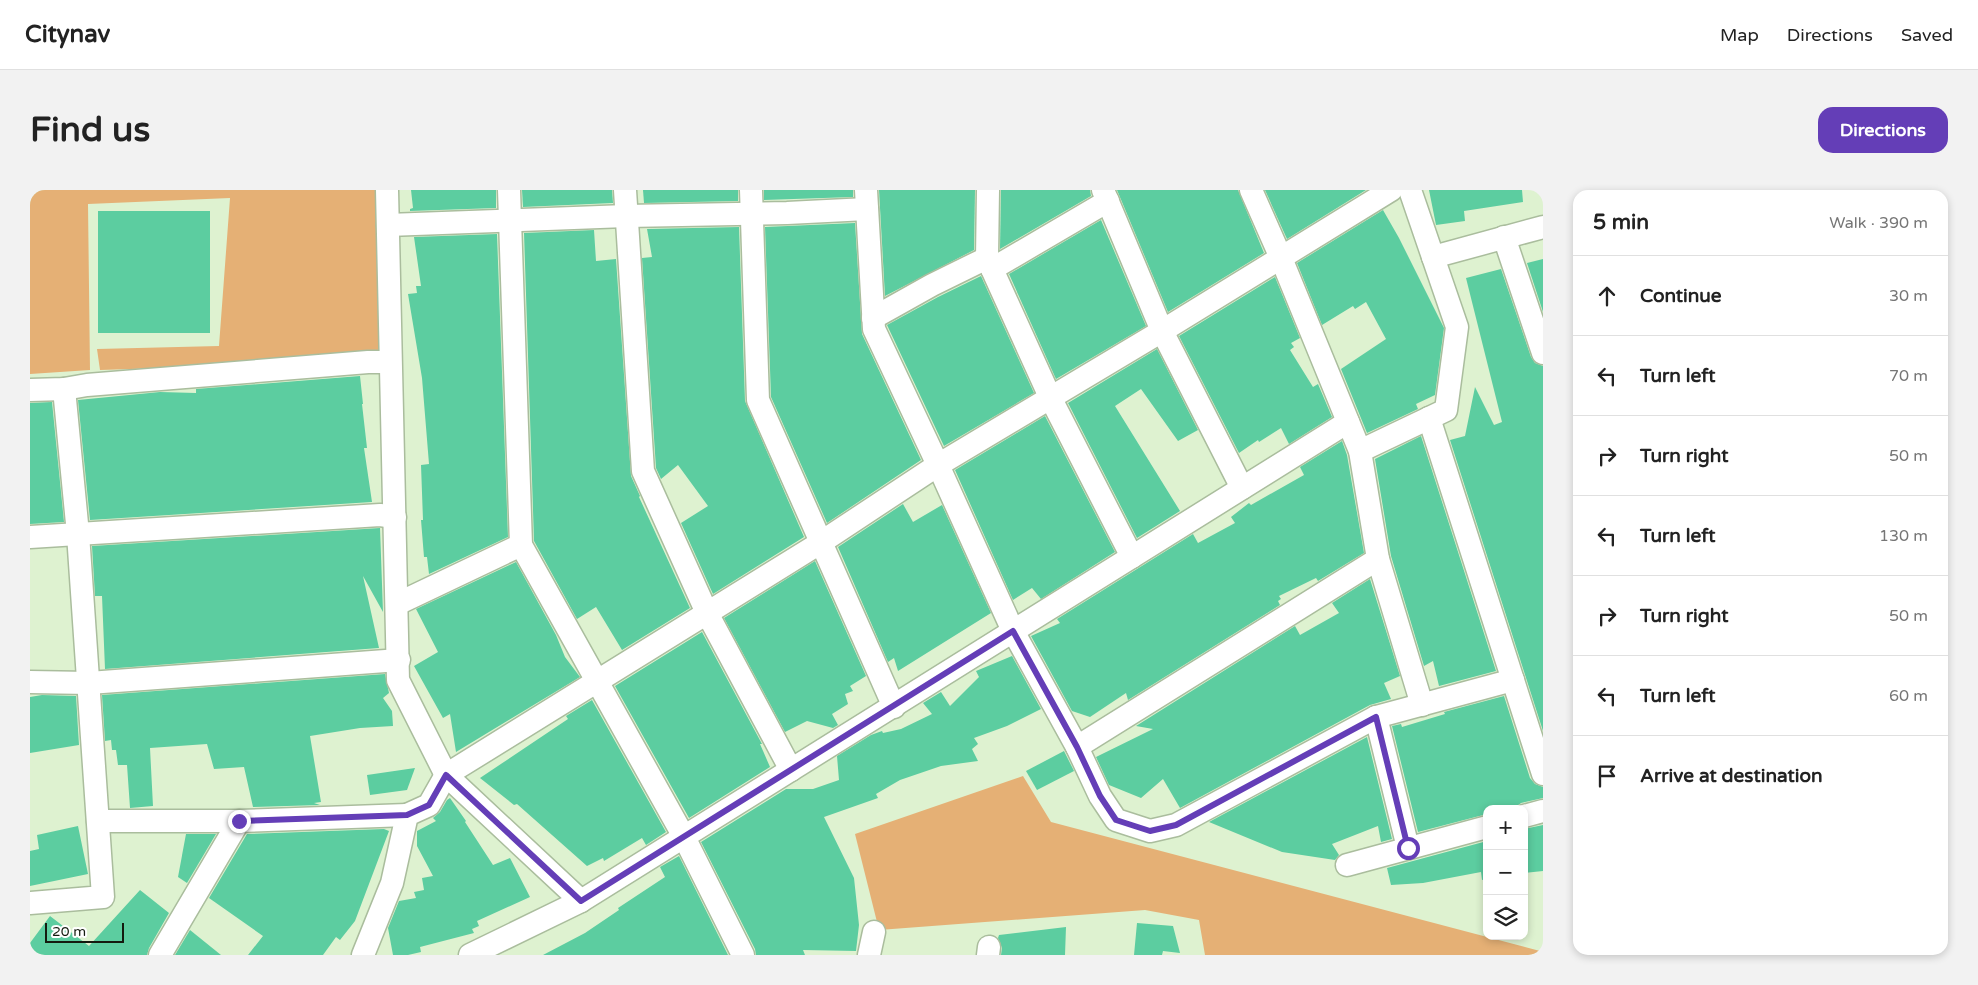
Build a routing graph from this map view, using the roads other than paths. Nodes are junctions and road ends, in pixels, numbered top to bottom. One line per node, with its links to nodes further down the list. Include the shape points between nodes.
1 (387, 190): 14 (street)
2 (509, 190): 13 (street)
3 (625, 190): 12 (street)
4 (751, 190): 11 (street)
5 (988, 190): 19 (street)
6 (1251, 190): 17 (street)
7 (1391, 190): 17 (street)
8 (1410, 190): 18 (street)
9 (1106, 196): 19 (street); 21 (street)
10 (867, 199): 11 (street); 20 (street)
11 (752, 213): 12 (street); 35 (street, via 758,400)
12 (626, 216): 13 (street); 40 (street, via 643,471)
13 (511, 220): 14 (street); 36 (street)
14 (388, 225): 23 (street)
15 (1543, 227): 16 (street)
16 (1504, 237): 18 (street); 22 (street)
17 (1281, 258): 21 (street); 28 (street)
18 (1433, 258): 27 (street, via 1457,327 1446,410)
19 (990, 263): 20 (street, via 932,286); 26 (street)
20 (873, 318): 30 (street, via 874,329)
21 (1162, 331): 26 (street); 31 (street)
22 (1543, 353)
23 (390, 362): 24 (street); 32 (street)
24 (64, 389): 25 (street); 33 (street)
25 (30, 390)
26 (1050, 397): 30 (street); 37 (street)
27 (1429, 418): 29 (street); 43 (street)
28 (1348, 422): 29 (street); 31 (street)
29 (1360, 451): 38 (street)
30 (938, 465): 35 (street); 41 (street)
31 (1242, 488): 37 (street)
32 (395, 517): 33 (street, via 380,515); 39 (street)
33 (78, 534): 34 (street); 45 (street)
34 (30, 537)
35 (820, 543): 40 (street); 48 (street)
36 (520, 545): 39 (street); 46 (street)
37 (1132, 557): 41 (street)
38 (1378, 559): 47 (street); 50 (street)
39 (397, 604): 42 (street)
40 (707, 613): 46 (street); 51 (street)
41 (1013, 631): 48 (street); 50 (street)
42 (399, 660): 45 (street); 53 (street, via 398,680)
43 (1513, 680): 47 (street); 52 (street)
44 (30, 682): 45 (street)
45 (89, 682): 58 (street)
46 (596, 682): 53 (street); 60 (street)
47 (1422, 705): 49 (street)
48 (894, 706): 51 (street)
49 (1376, 717): 50 (street, via 1176,825 1150,831 1116,820 1100,796); 61 (street)
50 (1077, 747)
51 (791, 770): 60 (street)
52 (1543, 774)
53 (446, 775): 55 (street, via 429,805); 63 (street)
54 (1543, 811): 56 (street)
55 (407, 815): 57 (street); 68 (street, via 392,884)
56 (1528, 815)
57 (239, 821): 58 (street); 67 (street)
58 (98, 822): 64 (street, via 103,897)
59 (1483, 827): 61 (street)
60 (684, 837): 63 (street); 70 (street)
61 (1408, 848): 62 (street)
62 (1347, 865)
63 (581, 901): 66 (street)
64 (30, 902)
65 (874, 932): 71 (street)
66 (506, 946): 69 (street)
67 (160, 955)
68 (364, 955)
69 (470, 955)
70 (744, 955)
71 (869, 955)

